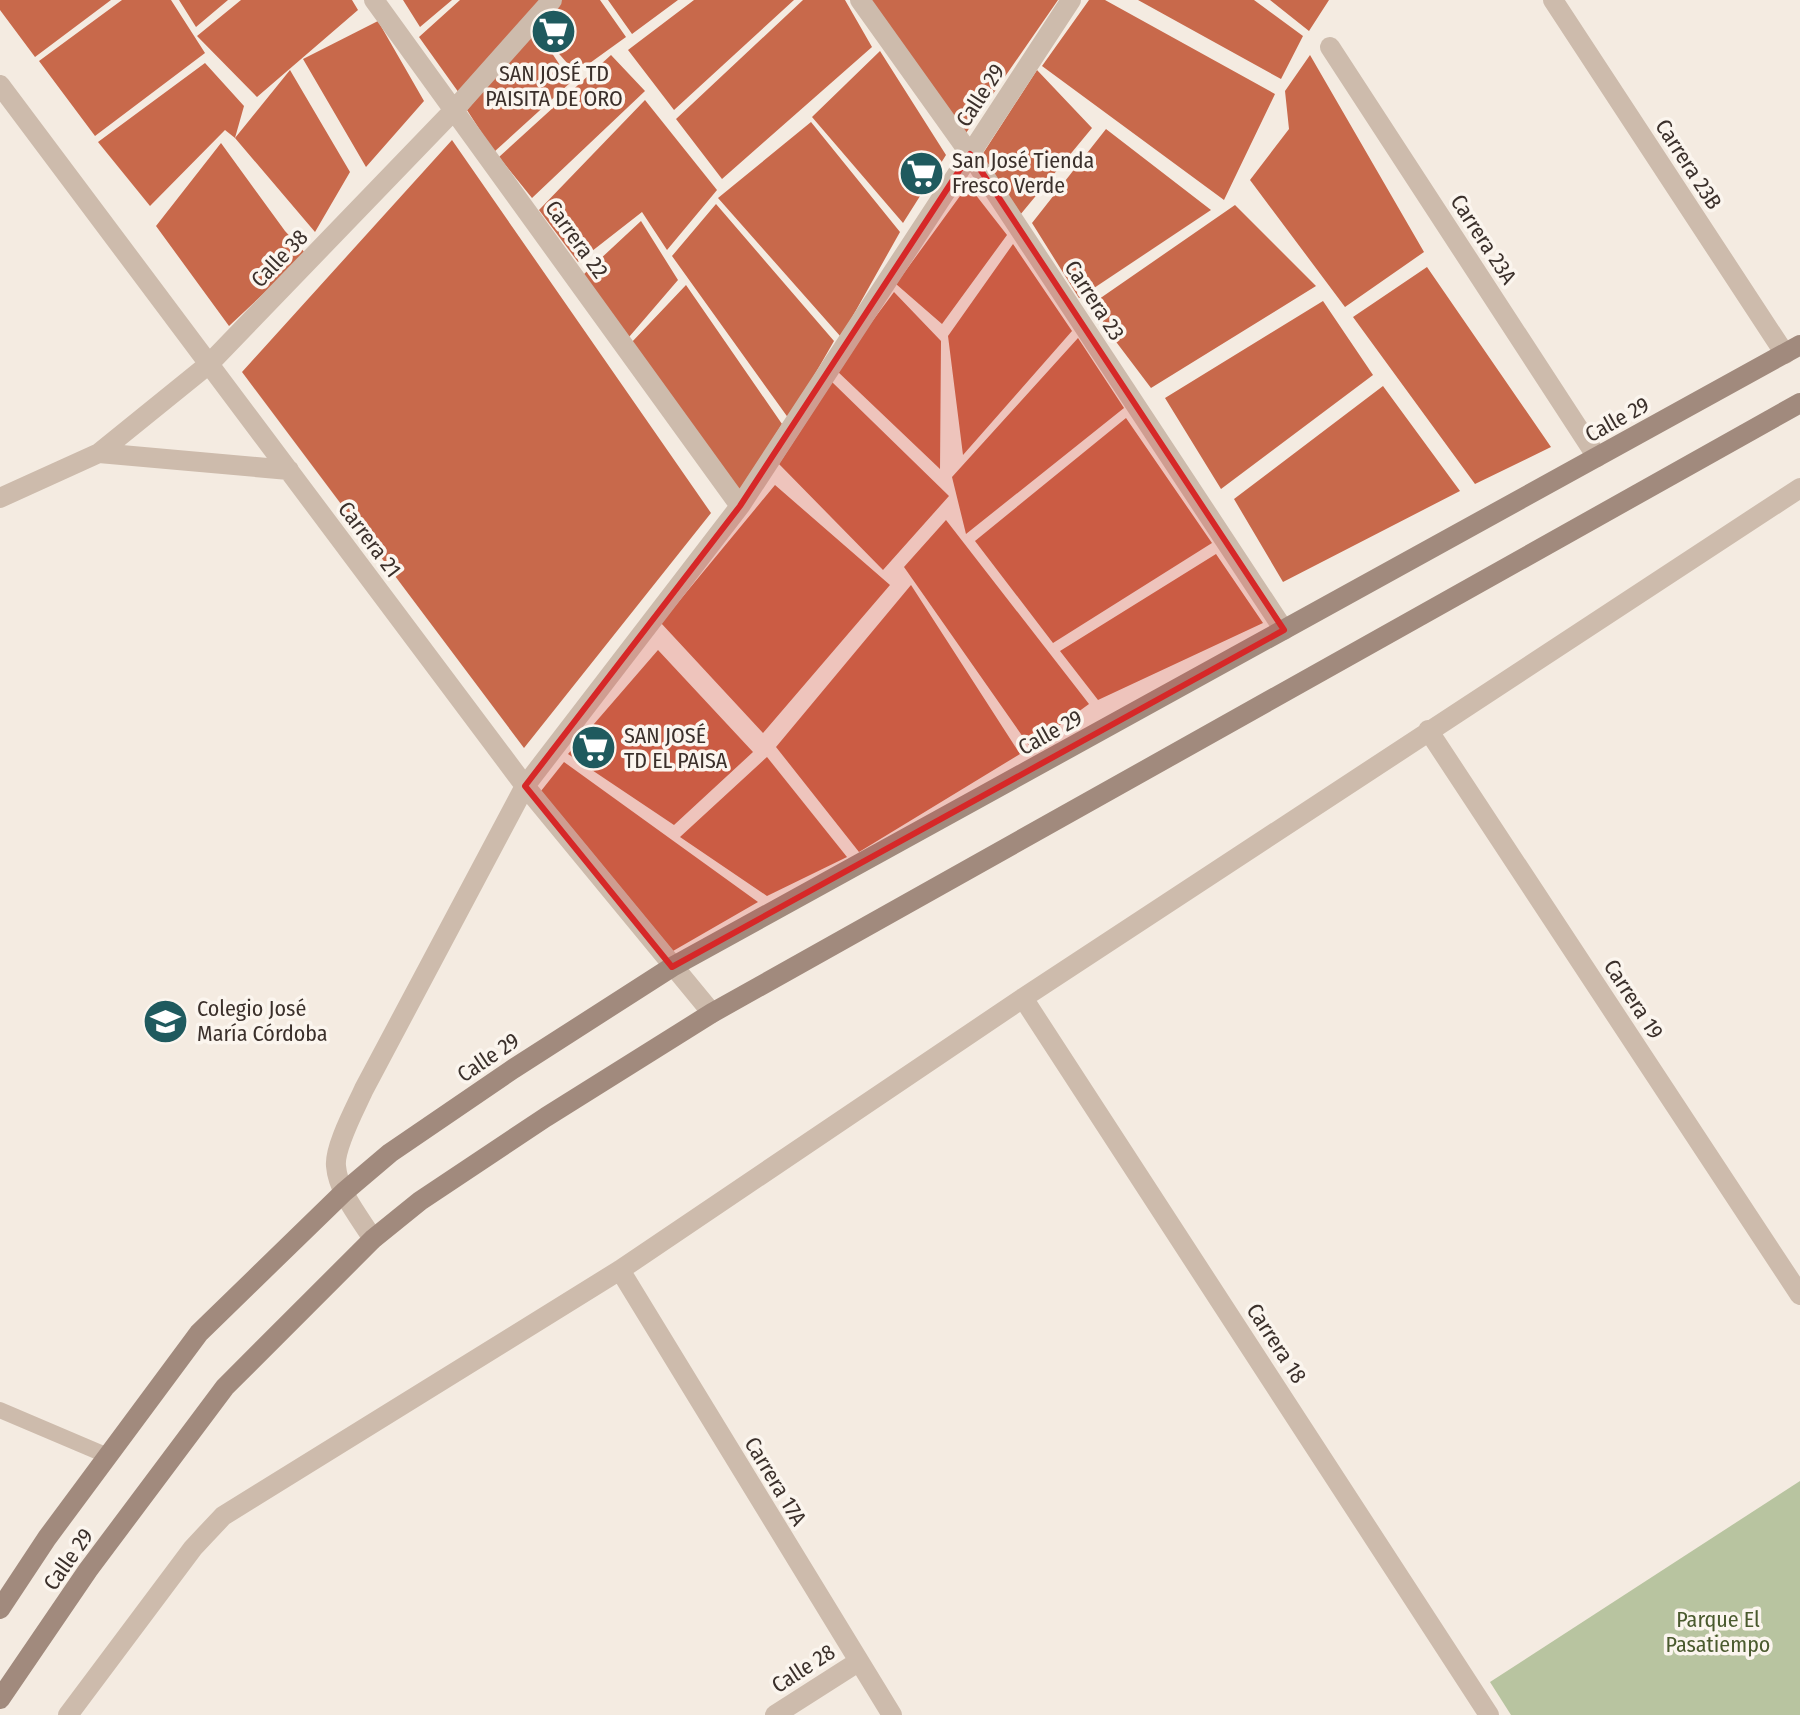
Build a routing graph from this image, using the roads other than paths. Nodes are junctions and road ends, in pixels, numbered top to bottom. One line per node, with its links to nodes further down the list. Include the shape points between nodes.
1 (374, 0): 8 (street, Carrera 22)
2 (552, 0): 8 (street, Calle 38)
3 (860, 0): 9 (street, Carrera 23)
4 (1071, 0): 9 (street, Calle 29)
5 (1553, 0): 10 (street, Carrera 23B)
6 (1330, 47): 14 (street, Carrera 23A)
7 (0, 85): 11 (street, Carrera 21)
8 (454, 110): 11 (street, Calle 38); 18 (street, Carrera 22)
9 (970, 154): 18 (street, Calle 29); 19 (street, Carrera 23)
10 (1792, 350): 14 (main road, Calle 29)
11 (209, 364): 13 (street, Calle 38); 15 (street, Carrera 21)
12 (1800, 403): 24 (main road, Calle 29)
13 (99, 453): 15 (street); 17 (street, Calle 38)
14 (1597, 457): 19 (main road, Calle 29)
15 (289, 470): 21 (street, Carrera 21)
16 (1800, 488): 20 (street)
17 (0, 498)
18 (740, 506): 21 (street, Calle 29)
19 (1284, 630): 22 (main road, Calle 29)
20 (1428, 730): 23 (street); 28 (street, Carrera 19)
21 (525, 786): 22 (street, Carrera 21); 25 (street, Calle 29, via 345,1131 335,1165)
22 (672, 967): 24 (street, Carrera 21); 25 (main road, Calle 29, via 488,1085)
23 (1023, 998): 27 (street); 37 (street, Carrera 18)
24 (712, 1013): 26 (main road, Calle 29, via 420,1201)
25 (344, 1192): 26 (street, Calle 29); 30 (main road, Calle 29, via 199,1333)
26 (373, 1239): 33 (main road, Calle 29, via 225,1387 88,1570)
27 (620, 1270): 32 (street, Carrera 17A); 34 (street, via 223,1516 193,1548)
28 (1800, 1295)
29 (0, 1410): 30 (lane)
30 (108, 1456): 31 (main road, Calle 29)
31 (0, 1609)
32 (858, 1662): 35 (street, Calle 28); 36 (street, Carrera 17A)
33 (0, 1699)
34 (68, 1715)
35 (775, 1715)
36 (892, 1715)
37 (1489, 1715)

